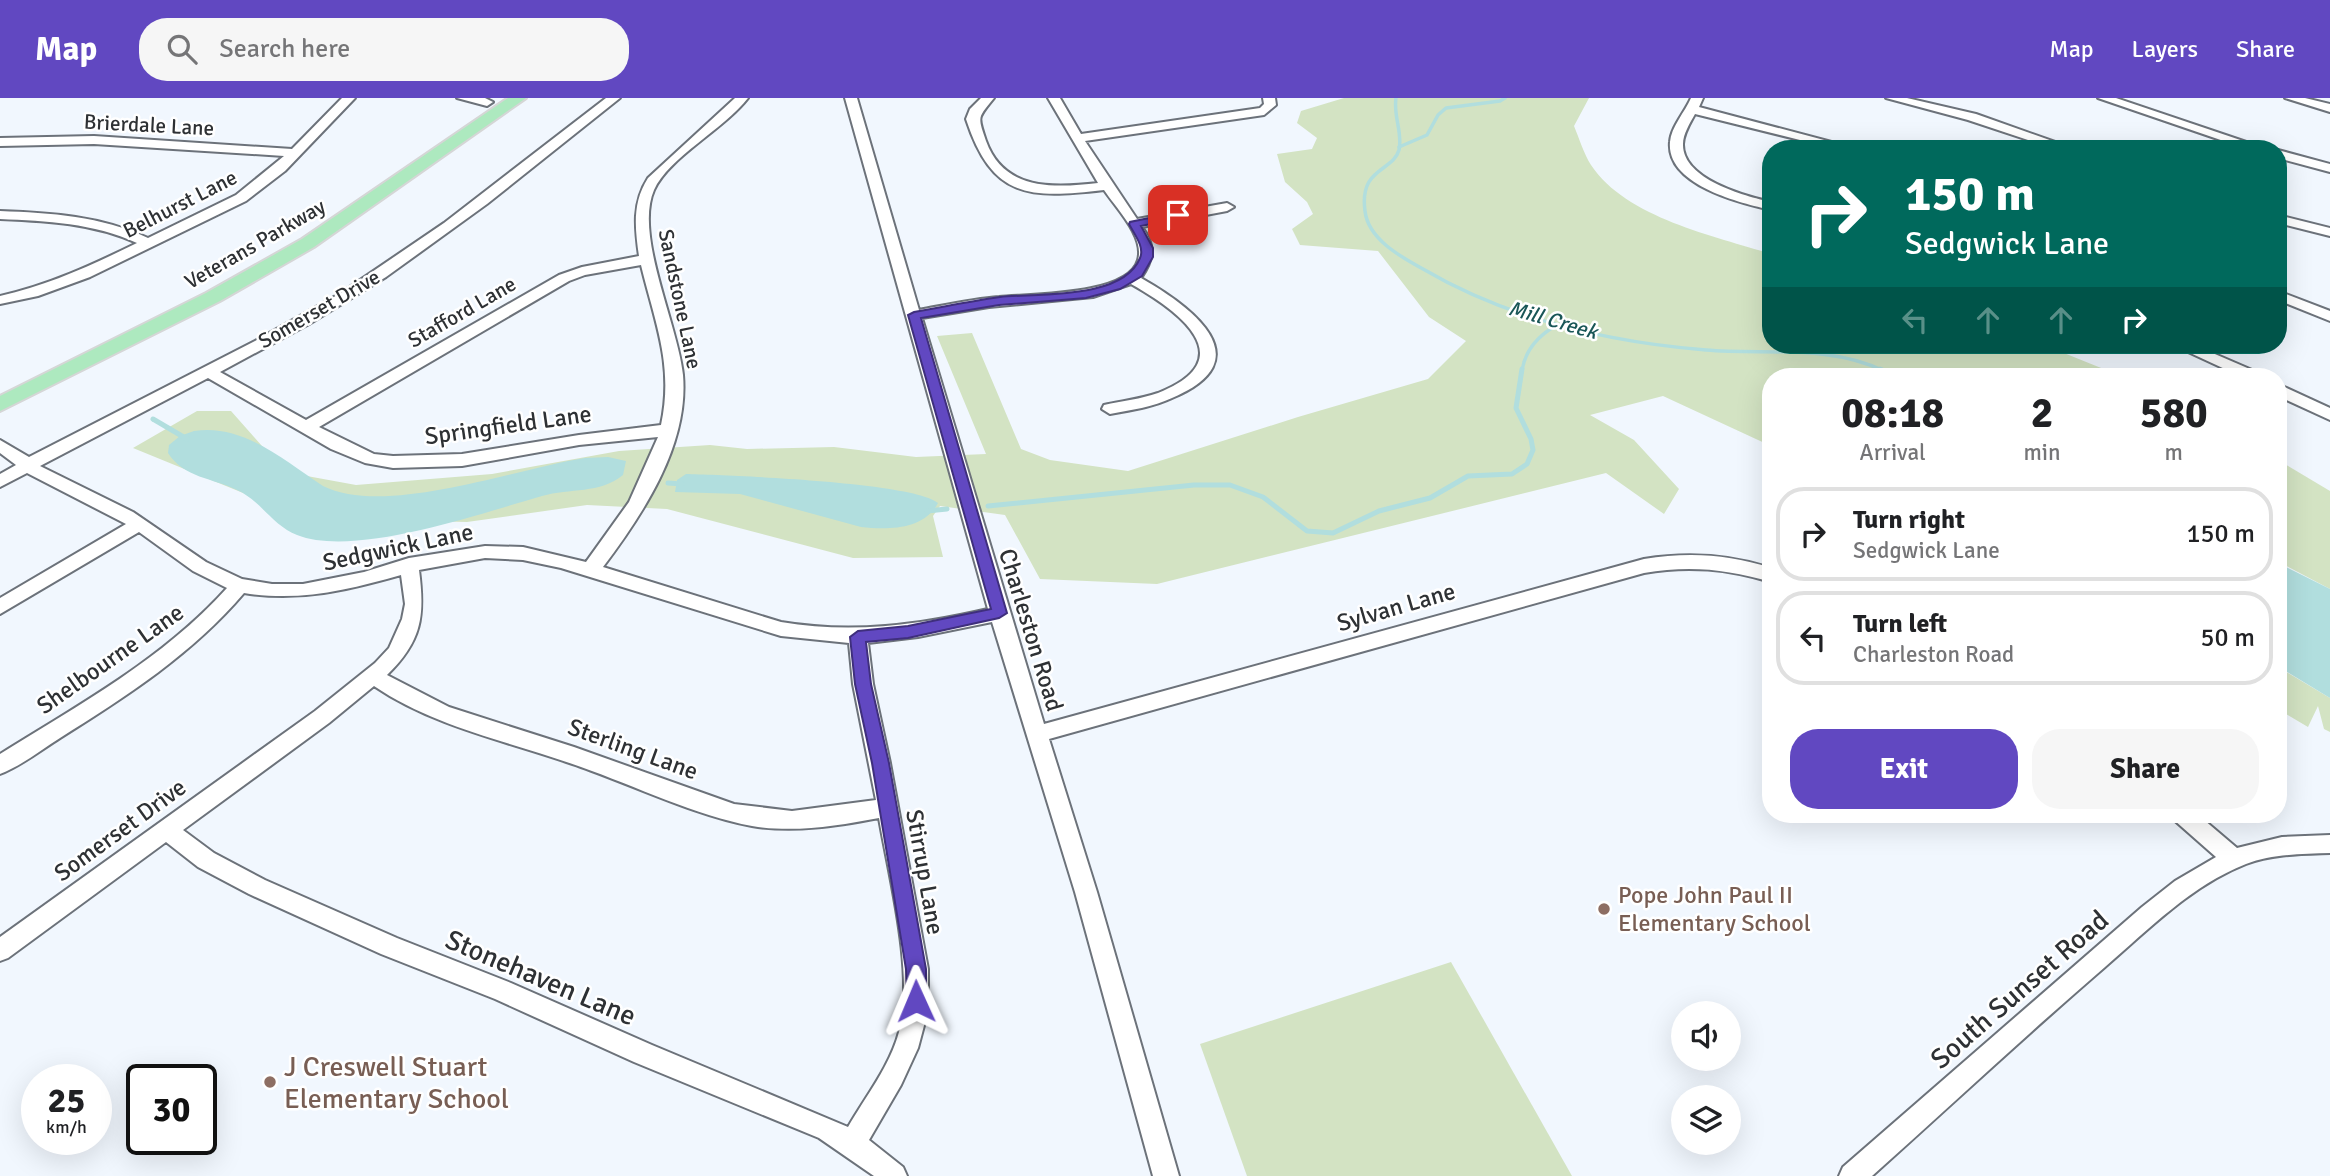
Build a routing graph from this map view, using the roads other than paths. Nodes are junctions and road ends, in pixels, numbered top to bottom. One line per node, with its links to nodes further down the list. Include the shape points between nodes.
1 (349, 98): 21 (street, Belhurst Lane)
2 (463, 98): 13 (street)
3 (518, 98): 43 (main road, Veterans Parkway, via 308,243)
4 (614, 98): 40 (street, Somerset Drive, via 394,265)
5 (742, 98): 32 (street, Sandstone Lane, via 671,162 646,192 642,213)
6 (851, 98): 36 (street, Charleston Road)
7 (988, 98): 24 (street, via 972,119 992,166 1006,179 1043,190)
8 (1054, 98): 16 (street)
9 (1269, 98): 16 (street, via 1264,111)
10 (1892, 98): 18 (street)
11 (2104, 98): 19 (street)
12 (2291, 98): 15 (street)
13 (490, 100): 41 (main road, Veterans Parkway, via 258,254)
14 (1695, 104): 17 (street); 25 (street, via 1676,145 1682,164 1723,192)
15 (2330, 108)
16 (1077, 138): 24 (street)
17 (1821, 140)
18 (2041, 140)
19 (2233, 140)
20 (0, 142): 21 (street, Brierdale Lane, via 94,140)
21 (295, 153): 31 (street, Belhurst Lane, via 248,194)
22 (2287, 156): 23 (street)
23 (2330, 168)
24 (1107, 186): 29 (street)
25 (1762, 203)
26 (1227, 207): 29 (street)
27 (0, 215): 31 (street, via 95,223)
28 (2287, 221): 30 (street)
29 (1135, 224): 33 (street, via 1147,248 1144,265)
30 (2330, 232)
31 (148, 243): 35 (street, Belhurst Lane, via 60,284)
32 (649, 259): 46 (street, Stafford Lane, via 564,278); 47 (street, Sandstone Lane, via 674,365)
33 (1131, 278): 36 (street, via 1086,294); 44 (street, via 1193,319 1206,336 1209,357 1186,386)
34 (2287, 299): 37 (street)
35 (0, 300)
36 (914, 315): 57 (street, Charleston Road)
37 (2330, 316)
38 (2202, 354): 39 (street)
39 (2234, 368)
40 (209, 372): 46 (street, Springfield Lane); 49 (street, Somerset Drive)
41 (0, 386)
42 (2287, 393): 45 (street)
43 (0, 404)
44 (1110, 410)
45 (2330, 415)
46 (307, 427): 47 (street, Springfield Lane, via 353,453 415,463)
47 (669, 430): 53 (street, Sandstone Lane, via 629,517)
48 (0, 445): 49 (street, Sedgwick Lane)
49 (27, 466): 50 (street, Somerset Drive); 51 (street, Sedgwick Lane)
50 (0, 481)
51 (139, 524): 55 (street, Sedgwick Lane, via 201,568); 56 (street)
52 (409, 565): 53 (street, Sedgwick Lane, via 487,552 540,555); 55 (street, Sedgwick Lane, via 314,590 286,592); 59 (street, Somerset Drive, via 412,619 397,652)
53 (591, 569): 58 (street, Sedgwick Lane, via 781,629)
54 (1762, 572): 60 (street, Sylvan Lane, via 1708,559 1622,571)
55 (240, 586): 61 (street, Shelbourne Lane, via 177,648)
56 (0, 607)
57 (999, 613): 58 (street, Sedgwick Lane); 60 (street, Charleston Road)
58 (858, 637): 62 (street, Stirrup Lane)
59 (373, 674): 62 (street, Sterling Lane, via 423,704 761,820 815,821); 64 (street, Somerset Drive, via 322,717)
60 (1036, 734): 70 (street, Charleston Road)
61 (0, 765)
62 (887, 807): 68 (street, Stirrup Lane, via 916,969 916,1001 900,1060)
63 (2192, 823): 66 (street)
64 (166, 829): 67 (street, Somerset Drive); 68 (street, Stonehaven Lane, via 206,860 257,887 828,1129)
65 (2330, 844): 66 (street, South Sunset Road, via 2281,846)
66 (2234, 859): 71 (street, South Sunset Road, via 2156,908)
67 (0, 950)
68 (852, 1144): 69 (street, Stonehaven Lane)
69 (894, 1176)
70 (1166, 1176)
71 (1852, 1176)

